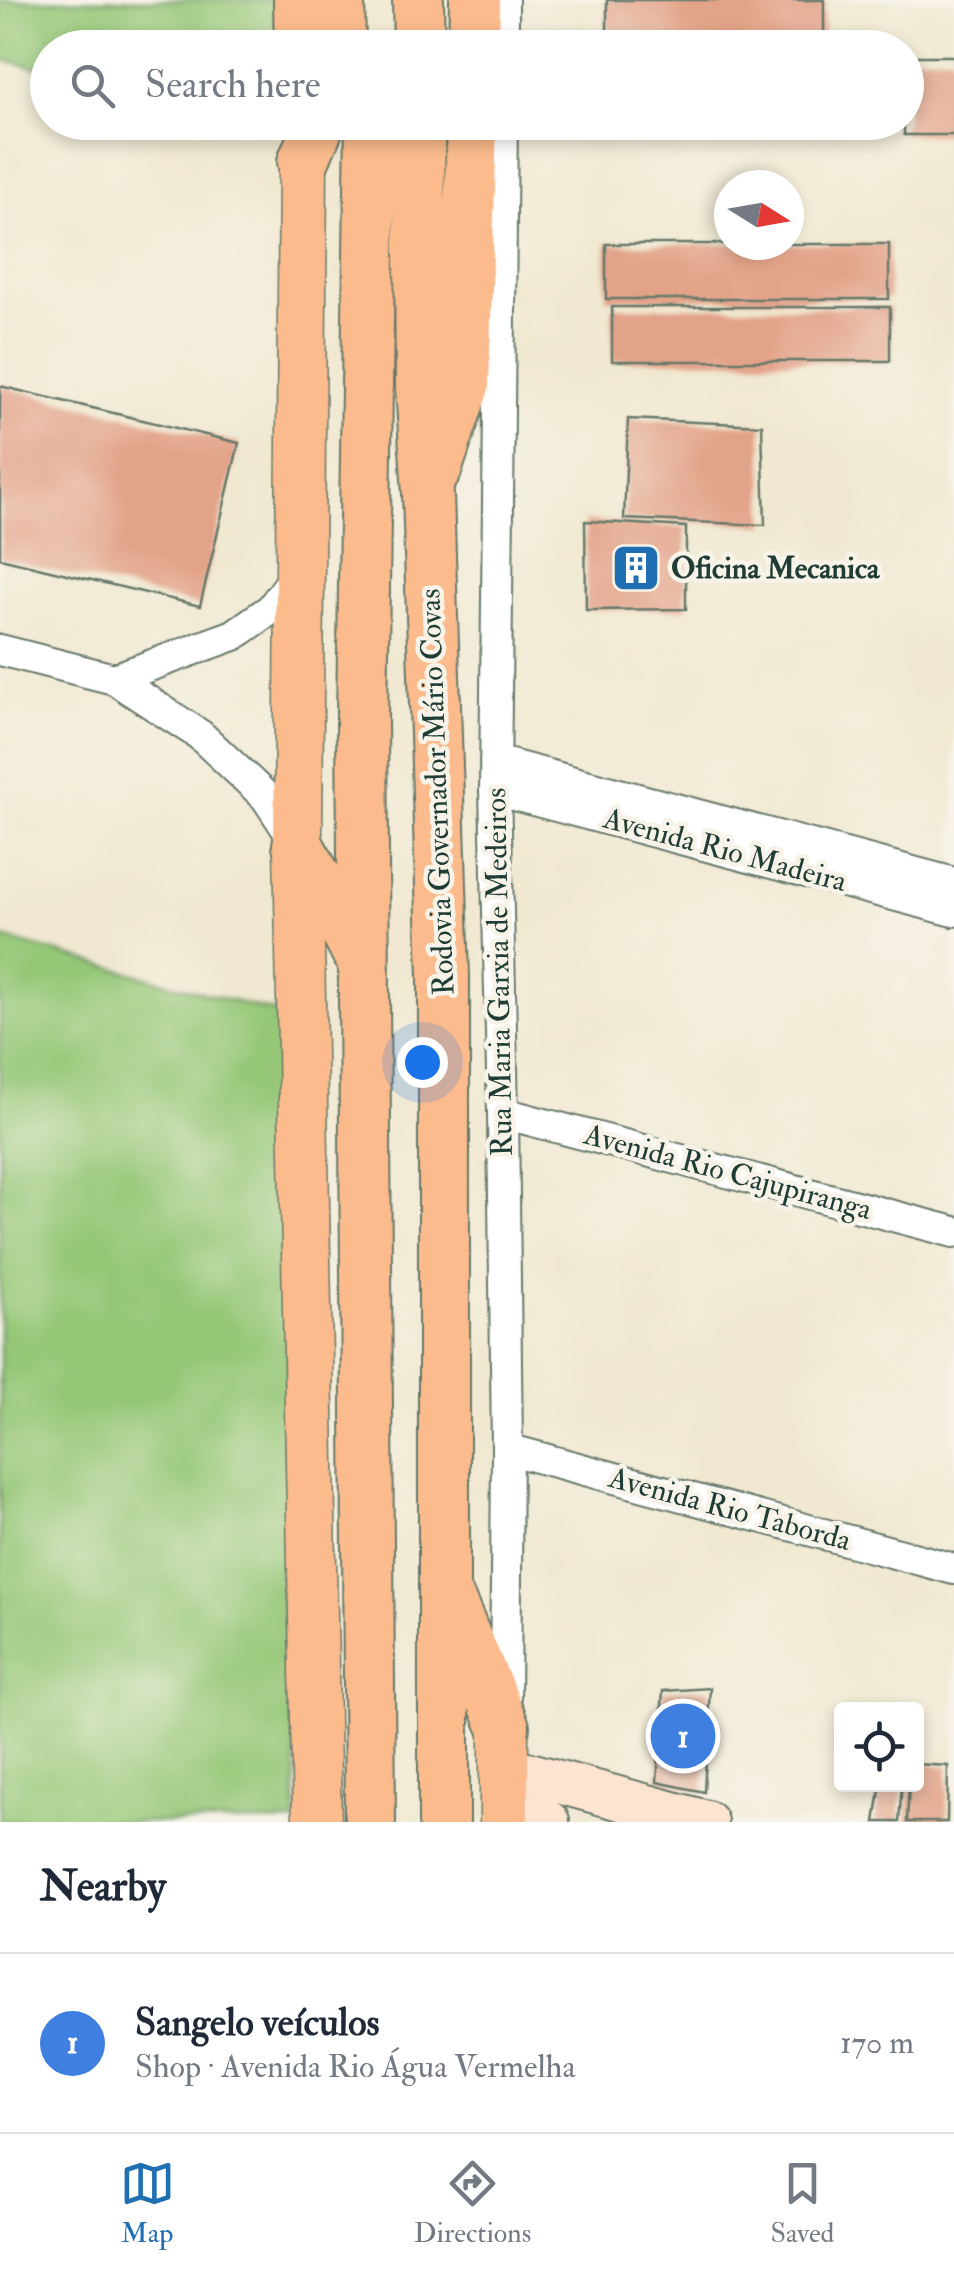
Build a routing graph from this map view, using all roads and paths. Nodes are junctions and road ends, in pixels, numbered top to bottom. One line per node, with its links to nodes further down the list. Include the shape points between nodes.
1 (299, 0): 7 (highway)
2 (339, 0): 8 (highway)
3 (373, 0): 9 (highway)
4 (418, 0): 10 (highway)
5 (475, 0): 11 (highway)
6 (504, 0): 12 (street)
7 (300, 30)
8 (340, 30)
9 (372, 30)
10 (418, 30)
11 (474, 30)
12 (503, 30)
13 (308, 140): 21 (main road)
14 (347, 140): 19 (highway)
15 (371, 140): 19 (highway)
16 (419, 140): 20 (highway, Rodovia Governador Mário Covas)
17 (471, 140): 20 (highway, via 464,386)
18 (502, 140): 24 (street, Rua Maria Garxia de Medeiros)
19 (368, 366): 28 (highway)
20 (428, 494): 33 (highway, Rodovia Governador Mário Covas, via 444,977)
21 (299, 571): 23 (street, via 271,609 234,635); 25 (main road)
22 (0, 650): 23 (street)
23 (114, 679): 25 (street, via 200,735 266,797)
24 (495, 776): 26 (street, Avenida Rio Madeira); 27 (street, Avenida Rio Madeira); 29 (street, Rua Maria Garxia de Medeiros)
25 (298, 845): 28 (highway); 35 (main road)
26 (954, 884)
27 (954, 911)
28 (365, 967): 36 (highway)
29 (503, 1113): 30 (street, Avenida Rio Cajupiranga); 31 (street, Rua Maria Garxia de Medeiros)
30 (954, 1232)
31 (506, 1449): 32 (street, Avenida Rio Taborda); 34 (street, Rua Maria Garxia de Medeiros)
32 (954, 1570)
33 (443, 1585): 34 (highway); 37 (highway, Rodovia Governador Mário Covas)
34 (513, 1790): 38 (main road)
35 (317, 1822)
36 (370, 1822)
37 (444, 1822)
38 (706, 1822)

